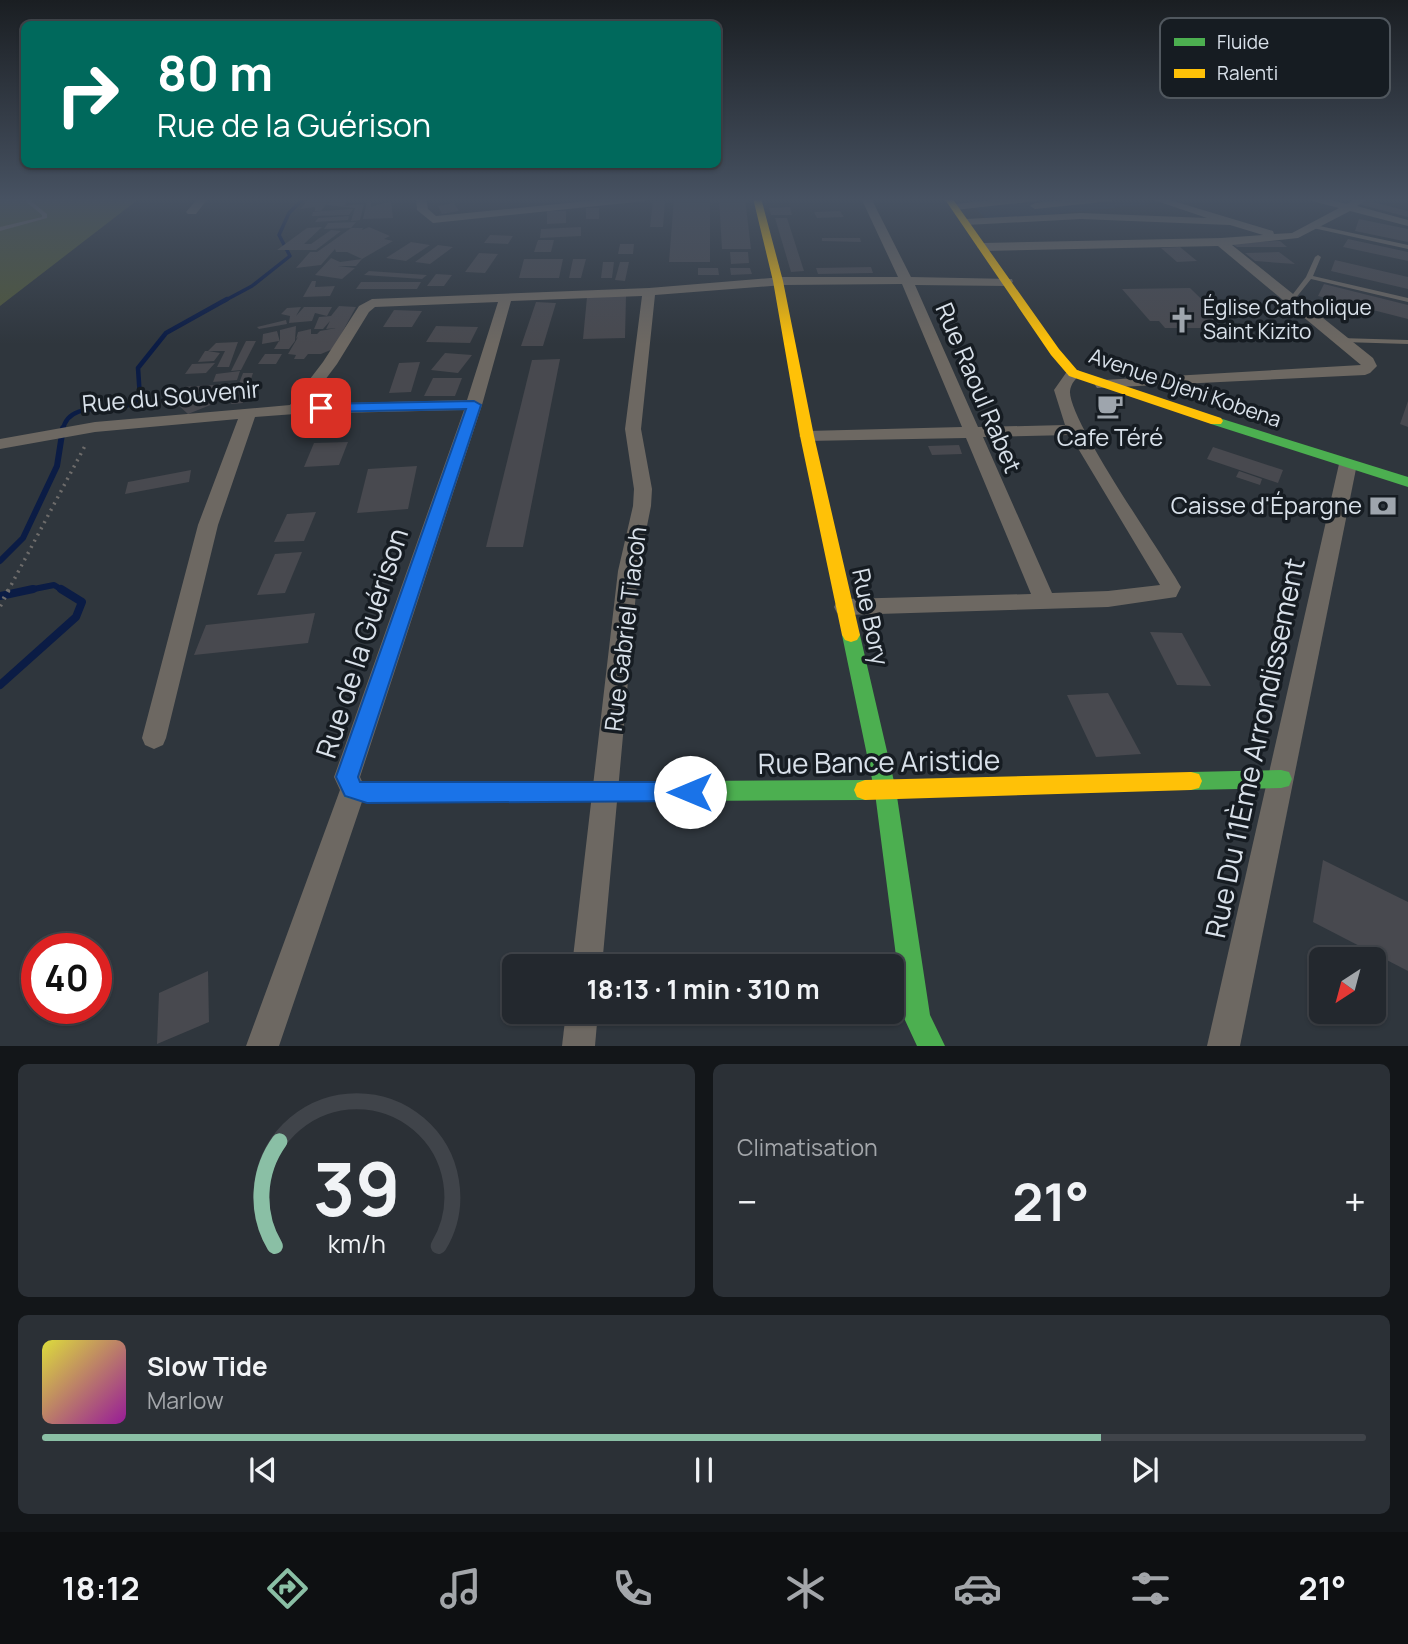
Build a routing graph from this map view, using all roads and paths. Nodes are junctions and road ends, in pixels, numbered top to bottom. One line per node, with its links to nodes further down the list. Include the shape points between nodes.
1 (769, 247): 8 (street, Rue Bory)
2 (890, 247): 9 (street, Rue Raoul Rabet)
3 (983, 247): 4 (street); 10 (street, Avenue Djeni Kobena)
4 (992, 247)
5 (1228, 247): 13 (street)
6 (1318, 257): 7 (lane)
7 (1309, 277): 13 (lane); 14 (lane)
8 (778, 281): 9 (street); 11 (street); 25 (street, Rue Bory)
9 (907, 281): 10 (street); 24 (street, Rue Raoul Rabet)
10 (1007, 282): 17 (street, Avenue Djeni Kobena)
11 (649, 292): 12 (street); 36 (street, Rue Gabriel Tiacoh, via 634,429 642,506 628,571)
12 (506, 296): 19 (street, Rue de la Guérison); 20 (street, via 372,303)
13 (1293, 298): 15 (street)
14 (1408, 300)
15 (1343, 340): 16 (lane); 18 (street, via 1368,361 1365,370)
16 (1408, 342)
17 (1073, 373): 18 (street, Avenue Djeni Kobena); 23 (street, via 1062,390)
18 (1103, 386): 27 (street, Avenue Djeni Kobena)
19 (474, 405): 20 (street, Rue du Souvenir); 34 (street, Rue de la Guérison, via 347,777)
20 (295, 409): 21 (street, Rue du Souvenir)
21 (248, 415): 22 (street, Rue du Souvenir); 32 (street, via 208,525)
22 (95, 427): 26 (street, Rue du Souvenir); 30 (path)
23 (1075, 430): 24 (street); 29 (street, via 1171,587 1164,593 1108,599)
24 (973, 433): 25 (street); 29 (street, Rue Raoul Rabet)
25 (807, 436): 31 (street, Rue Bory)
26 (0, 444)
27 (1348, 464): 28 (street, Avenue Djeni Kobena); 33 (street, Rue Du 11Ème Arrondissement)
28 (1408, 482)
29 (1044, 599): 31 (street)
30 (0, 606)
31 (845, 607): 35 (street, Rue Bory)
32 (153, 738)
33 (1281, 779): 35 (street, Rue Bance Aristide); 42 (street, Rue Du 11Ème Arrondissement)
34 (353, 790): 36 (street, Rue Bance Aristide); 39 (street, Rue de la Guérison)
35 (885, 790): 36 (street, Rue Bance Aristide); 41 (street, Rue Bory, via 917,1018)
36 (606, 792): 37 (street, Rue Gabriel Tiacoh)
37 (588, 954)
38 (581, 1024): 40 (street)
39 (262, 1045)
40 (578, 1045)
41 (932, 1045)
42 (1223, 1045)

